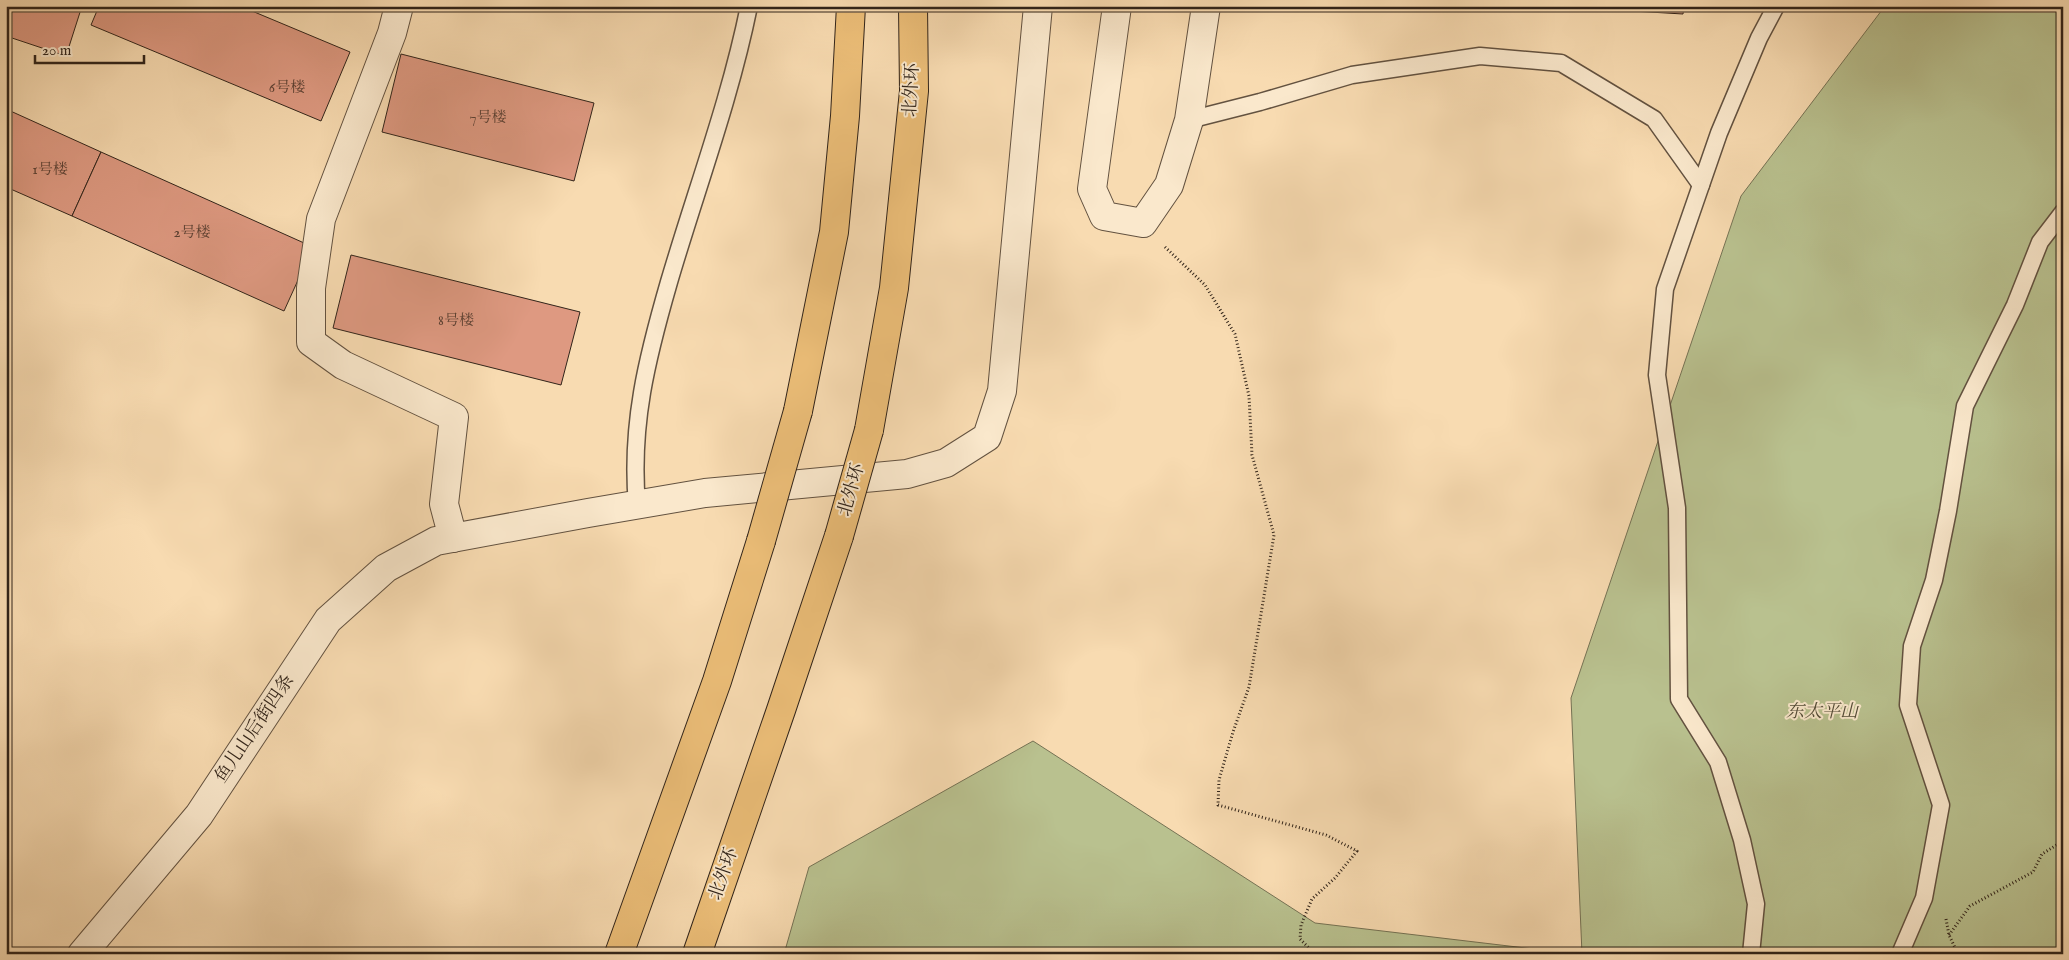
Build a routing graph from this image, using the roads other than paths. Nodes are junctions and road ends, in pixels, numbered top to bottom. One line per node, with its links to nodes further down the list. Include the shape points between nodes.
1 (399, 6): 13 (street, via 392,33 321,219 311,288 311,342 343,365 454,417 444,504)
2 (749, 6): 12 (lane, via 739,55 650,350 637,421)
3 (851, 6): 15 (highway, bridge, via 834,232 798,411 717,681)
4 (914, 6): 16 (highway, 北外环, bridge, via 914,91 894,288 869,430 839,536)
5 (1038, 6): 12 (street, 鱼儿山后街四条, via 1002,391 987,437 946,463 907,474 705,493)
6 (1117, 6): 9 (street, via 1092,189 1104,216 1143,223 1169,185)
7 (1206, 6): 9 (street)
8 (1776, 6): 10 (lane, via 1759,38)
9 (1189, 120): 10 (lane, via 1352,75 1480,56 1561,63 1654,119)
10 (1701, 186): 17 (lane, via 1664,289 1657,375 1677,508 1679,699 1718,762 1742,840 1756,904)
11 (2063, 212): 18 (lane, via 2040,242 2015,305 1965,406 1934,580 1912,646 1908,705 1941,805 1924,898)
12 (636, 505): 13 (street, 鱼儿山后街四条)
13 (453, 538): 14 (street, 鱼儿山后街四条, via 436,541 386,568 328,620 199,814)
14 (82, 954)
15 (619, 954)
16 (697, 954)
17 (1751, 954)
18 (1900, 954)

